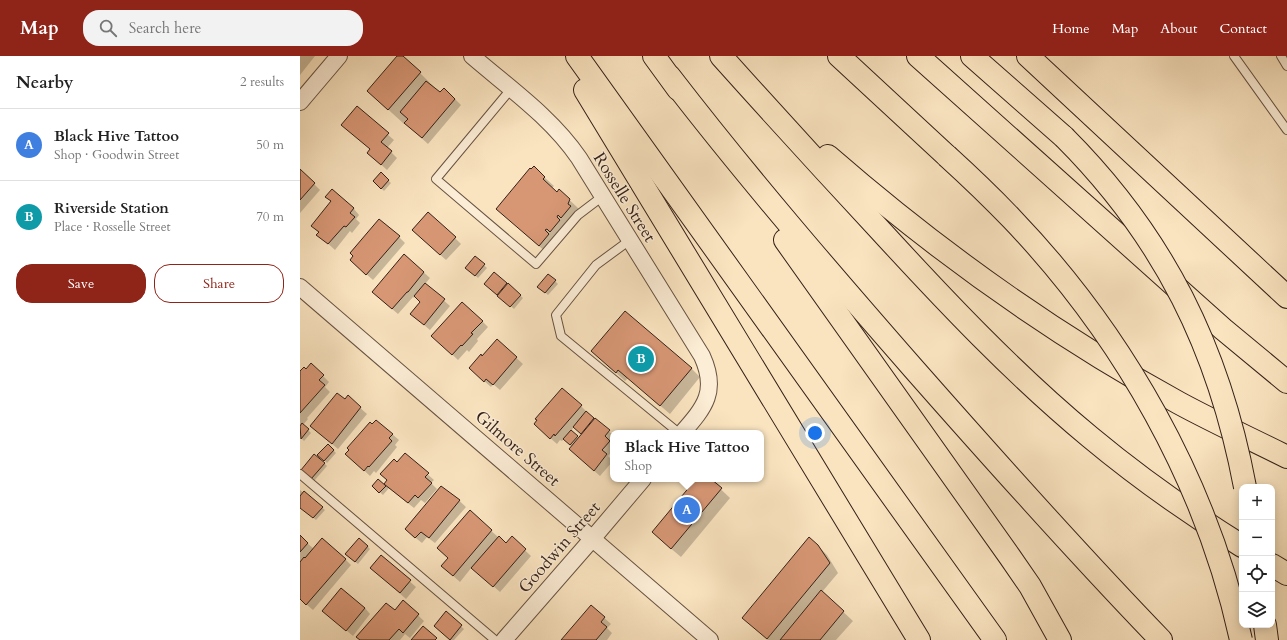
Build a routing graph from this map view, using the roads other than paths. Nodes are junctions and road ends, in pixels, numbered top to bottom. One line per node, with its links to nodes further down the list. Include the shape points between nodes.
1 (339, 56): 16 (street)
2 (472, 56): 15 (street, Rosselle Street)
3 (564, 56): 39 (highway)
4 (577, 56): 40 (highway)
5 (654, 56): 14 (highway)
6 (721, 56): 25 (highway, via 788,120 861,184 984,280 1067,336 1151,387); 30 (highway, via 911,264 1023,377 1129,468)
7 (839, 56): 43 (highway, bridge, via 1013,220 1058,271 1100,326 1137,384 1185,475 1222,571)
8 (918, 56): 22 (highway, via 1217,323)
9 (972, 56): 28 (highway, bridge, via 1064,137 1126,208 1154,248 1199,332 1223,396)
10 (1028, 56): 21 (highway)
11 (1234, 56): 17 (lane)
12 (1280, 56): 13 (lane)
13 (1287, 66)
14 (670, 77): 41 (highway, via 1030,586); 42 (highway, via 752,181 995,462)
15 (511, 89): 18 (street, Rosselle Street, via 550,123 567,142); 18 (lane, via 436,179 536,264 578,215)
16 (300, 102)
17 (1287, 130)
18 (603, 196): 19 (street, Rosselle Street)
19 (630, 240): 23 (lane, via 596,265 556,315 561,336); 24 (street, Rosselle Street, via 702,356 708,370 709,385 704,405)
20 (300, 287): 29 (street, Gilmore Street)
21 (1287, 297)
22 (1287, 382)
23 (676, 430)
24 (683, 430)
25 (1287, 457)
26 (300, 474): 36 (lane)
27 (640, 482): 29 (street, Goodwin Street)
28 (1244, 484)
29 (593, 538): 37 (street, Goodwin Street); 38 (street, Gilmore Street)
30 (1238, 543)
31 (1275, 562): 33 (highway)
32 (1275, 567): 34 (highway)
33 (1287, 568)
34 (1287, 574)
35 (1265, 628): 44 (highway)
36 (495, 640)
37 (504, 640)
38 (710, 640)
39 (919, 640)
40 (995, 640)
41 (1060, 640)
42 (1161, 640)
43 (1241, 640)
44 (1267, 640)

